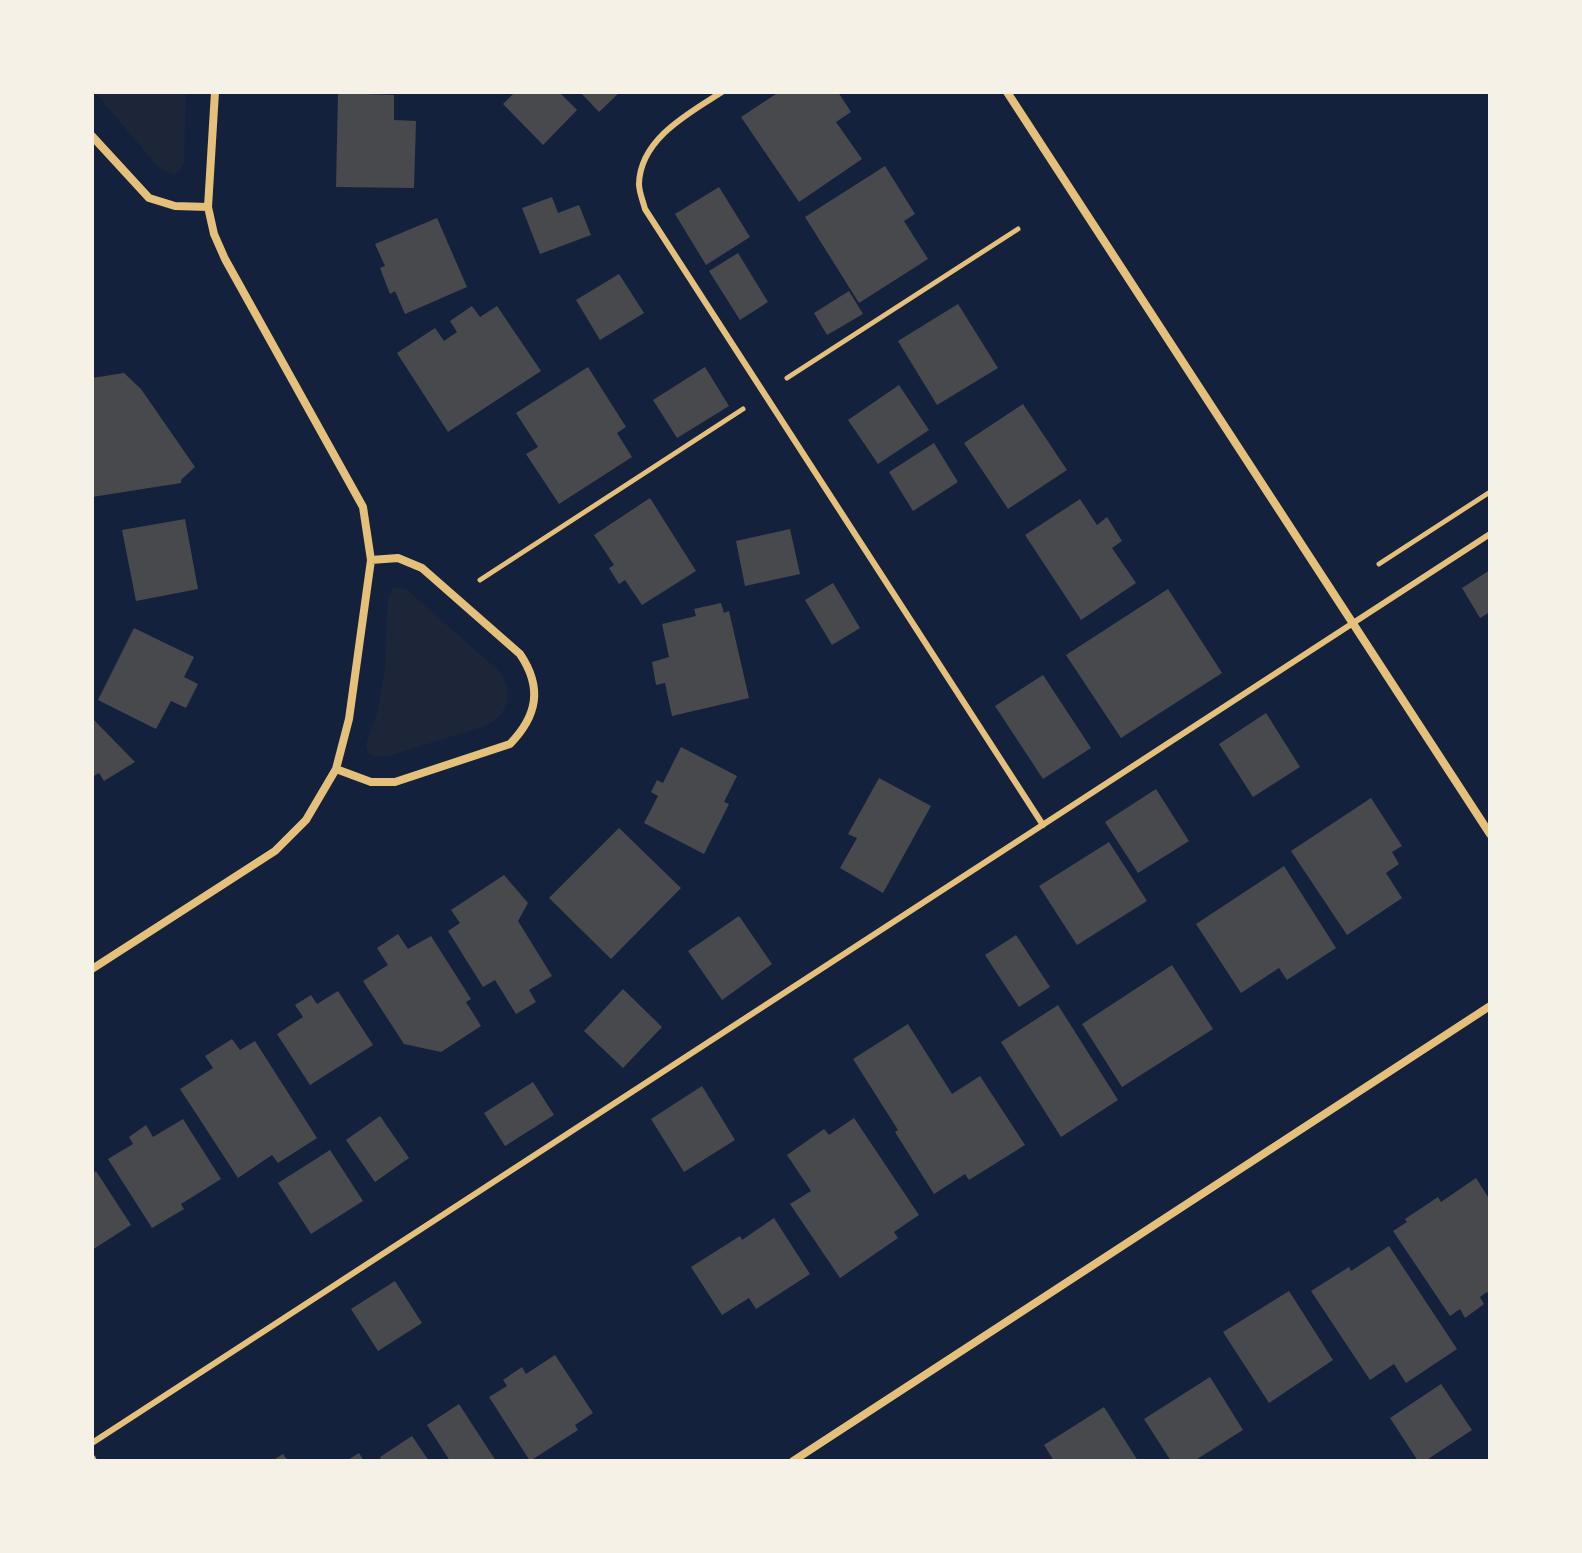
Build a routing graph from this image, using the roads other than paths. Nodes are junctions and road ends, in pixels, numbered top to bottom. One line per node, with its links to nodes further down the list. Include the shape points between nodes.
1 (215, 92): 5 (street)
2 (722, 92): 10 (lane, via 657,140 639,184 645,209)
3 (1007, 92): 8 (street)
4 (92, 136): 5 (street, via 149,198)
5 (208, 207): 7 (street, via 225,259 363,507)
6 (1490, 534): 8 (lane)
7 (371, 560): 9 (street, via 349,719); 9 (street, via 411,561 520,654 534,684 533,709 510,744 395,782 371,782)
8 (1354, 623): 10 (lane); 11 (street)
9 (336, 769): 12 (street, via 306,820 275,851)
10 (1043, 825): 14 (lane)
11 (1490, 834)
12 (92, 969)
13 (1490, 1006): 15 (street)
14 (92, 1443)
15 (793, 1461)

